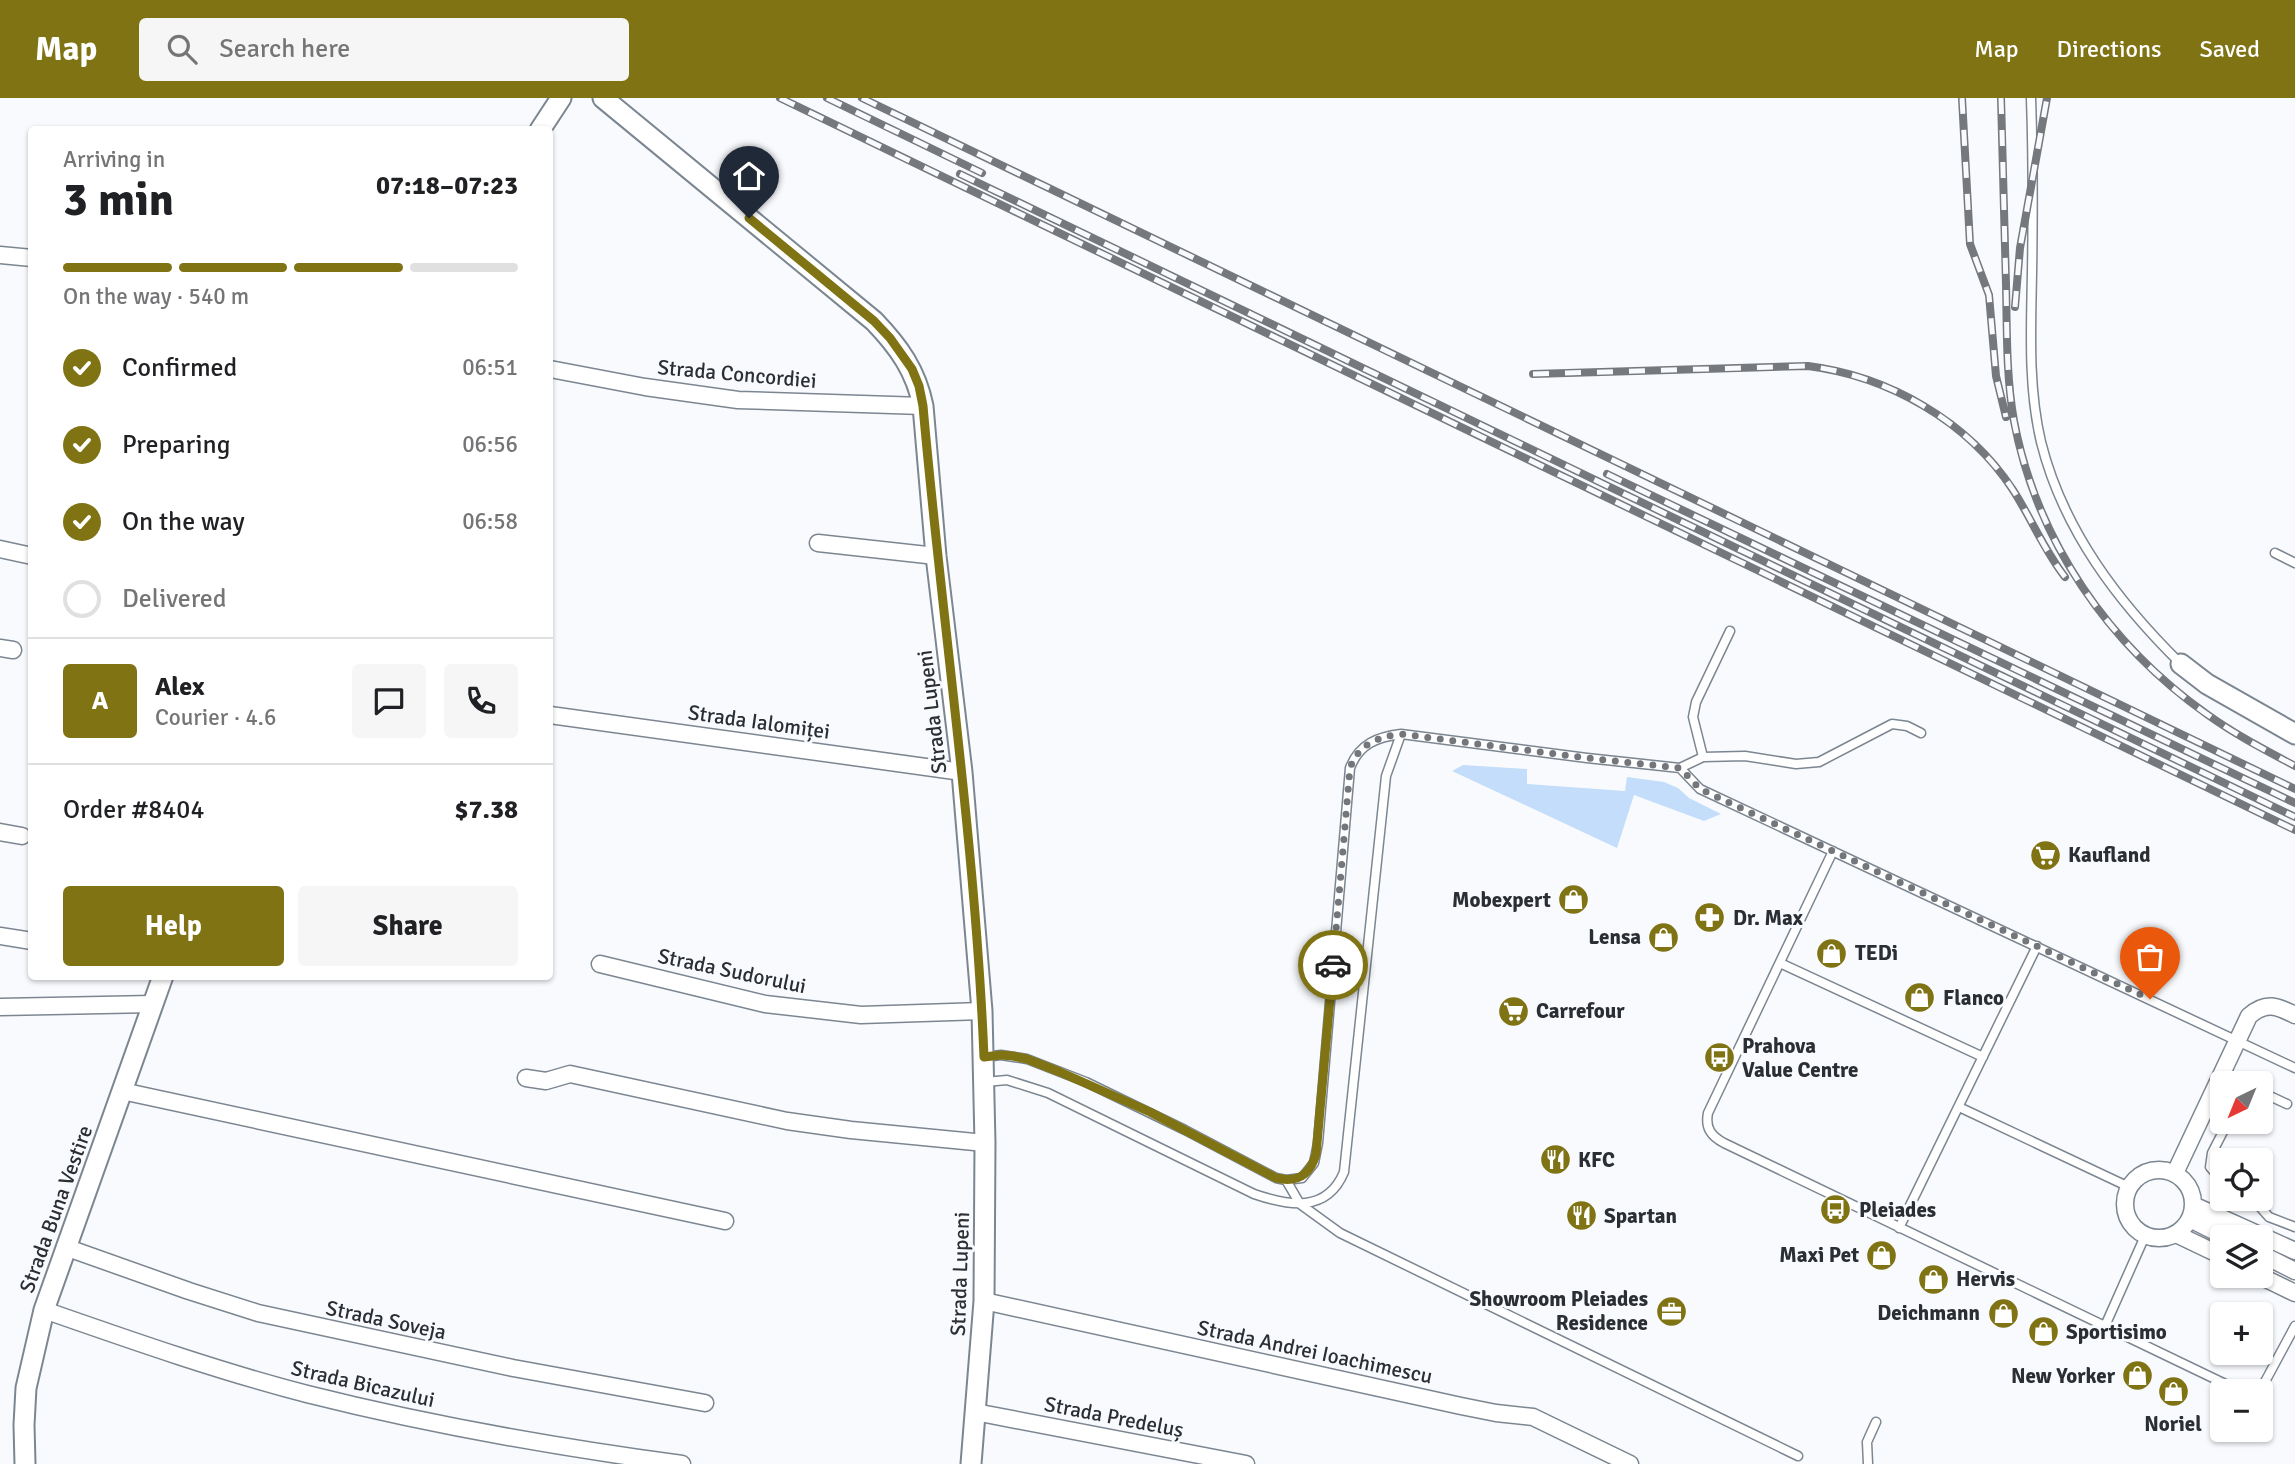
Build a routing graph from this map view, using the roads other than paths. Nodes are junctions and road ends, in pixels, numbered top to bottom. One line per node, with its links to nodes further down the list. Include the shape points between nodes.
1 (561, 98): 4 (street)
2 (603, 98): 8 (street, Strada Lupeni, via 874,321 904,355)
3 (2031, 98): 16 (lane, via 2031,355 2041,442 2071,520 2095,564)
4 (543, 126)
5 (0, 255): 6 (street)
6 (28, 258)
7 (553, 370): 8 (street, Strada Concordiei, via 738,400)
8 (923, 406): 13 (street, Strada Lupeni)
9 (818, 543): 13 (street)
10 (0, 549): 12 (street)
11 (2275, 552): 14 (lane)
12 (28, 554)
13 (936, 556): 23 (street, Strada Lupeni)
14 (2295, 563)
15 (1730, 631): 21 (lane, via 1696,702 1693,717)
16 (2181, 664): 20 (street)
17 (553, 715): 23 (street, Strada Ialomiței)
18 (1921, 733): 21 (lane, via 1892,724 1819,762 1796,765 1745,757)
19 (1401, 734): 22 (lane); 49 (lane, via 1371,741 1354,757 1350,768 1316,1154 1307,1174); 51 (lane, via 1386,776 1344,1172 1325,1197)
20 (2295, 734)
21 (1703, 757): 22 (lane)
22 (1680, 768): 26 (lane, via 1700,789)
23 (962, 772): 35 (street, Strada Lupeni)
24 (0, 832): 25 (street)
25 (22, 836)
26 (1833, 851): 29 (lane); 30 (lane)
27 (0, 936): 28 (street)
28 (28, 940)
29 (2037, 946): 37 (lane); 39 (lane)
30 (1780, 963): 39 (lane); 57 (lane, via 1708,1113 1708,1128 1724,1143)
31 (600, 964): 35 (street, Strada Sudorului, via 765,1004 861,1015)
32 (162, 980): 33 (street, Strada Buna Vestire)
33 (153, 1004): 34 (street); 43 (street, Strada Buna Vestire)
34 (0, 1007)
35 (982, 1011): 38 (street, Strada Lupeni)
36 (2295, 1015): 37 (street, via 2272,1005 2260,1008 2249,1016)
37 (2237, 1040): 40 (lane); 48 (street)
38 (984, 1057): 42 (street, Strada Lupeni); 49 (lane, via 1013,1056 1060,1072)
39 (1983, 1057): 46 (lane)
40 (2295, 1068)
41 (526, 1078): 47 (street, via 546,1081 570,1074 787,1121)
42 (984, 1083): 47 (street, Strada Lupeni); 51 (lane, via 1007,1080 1034,1088 1254,1194)
43 (122, 1091): 54 (street); 60 (street, Strada Buna Vestire)
44 (2273, 1098): 45 (lane)
45 (2287, 1104)
46 (1959, 1107): 50 (lane); 57 (lane)
47 (985, 1143): 67 (street, Strada Lupeni)
48 (2175, 1173): 50 (street, via 2146,1172); 53 (street, via 2190,1190)
49 (1286, 1180): 51 (lane)
50 (2129, 1187): 59 (street, via 2126,1214)
51 (1300, 1204): 76 (lane, via 1340,1233)
52 (2262, 1211): 56 (lane)
53 (2192, 1212): 55 (street); 58 (street); 62 (street)
54 (724, 1221)
55 (2210, 1225)
56 (2295, 1227)
57 (1899, 1228): 69 (lane)
58 (2176, 1234): 59 (street); 61 (street)
59 (2145, 1236): 69 (lane)
60 (65, 1247): 68 (street, Strada Buna Vestire); 73 (street, Strada Soveja, via 258,1312 500,1366)
61 (2210, 1250)
62 (2295, 1251)
63 (2273, 1260): 64 (street)
64 (2295, 1271)
65 (2273, 1282): 66 (street)
66 (2295, 1293)
67 (984, 1301): 74 (street, Strada Lupeni); 81 (street, Strada Andrei Ioachimescu, via 1461,1406 1533,1417)
68 (44, 1310): 77 (street, Strada Buna Vestire, via 26,1388); 78 (street, Strada Bicazului, via 205,1365 305,1393 509,1438)
69 (2105, 1326): 71 (lane)
70 (2295, 1326): 72 (lane)
71 (2215, 1379)
72 (2266, 1379)
73 (705, 1403)
74 (975, 1412): 79 (street, Strada Lupeni); 80 (street, Strada Predeluș)
75 (1876, 1422): 82 (lane, via 1867,1442)
76 (1798, 1456)
77 (25, 1464)
78 (682, 1464)
79 (971, 1464)
80 (1246, 1464)
81 (1630, 1464)
82 (1868, 1464)

